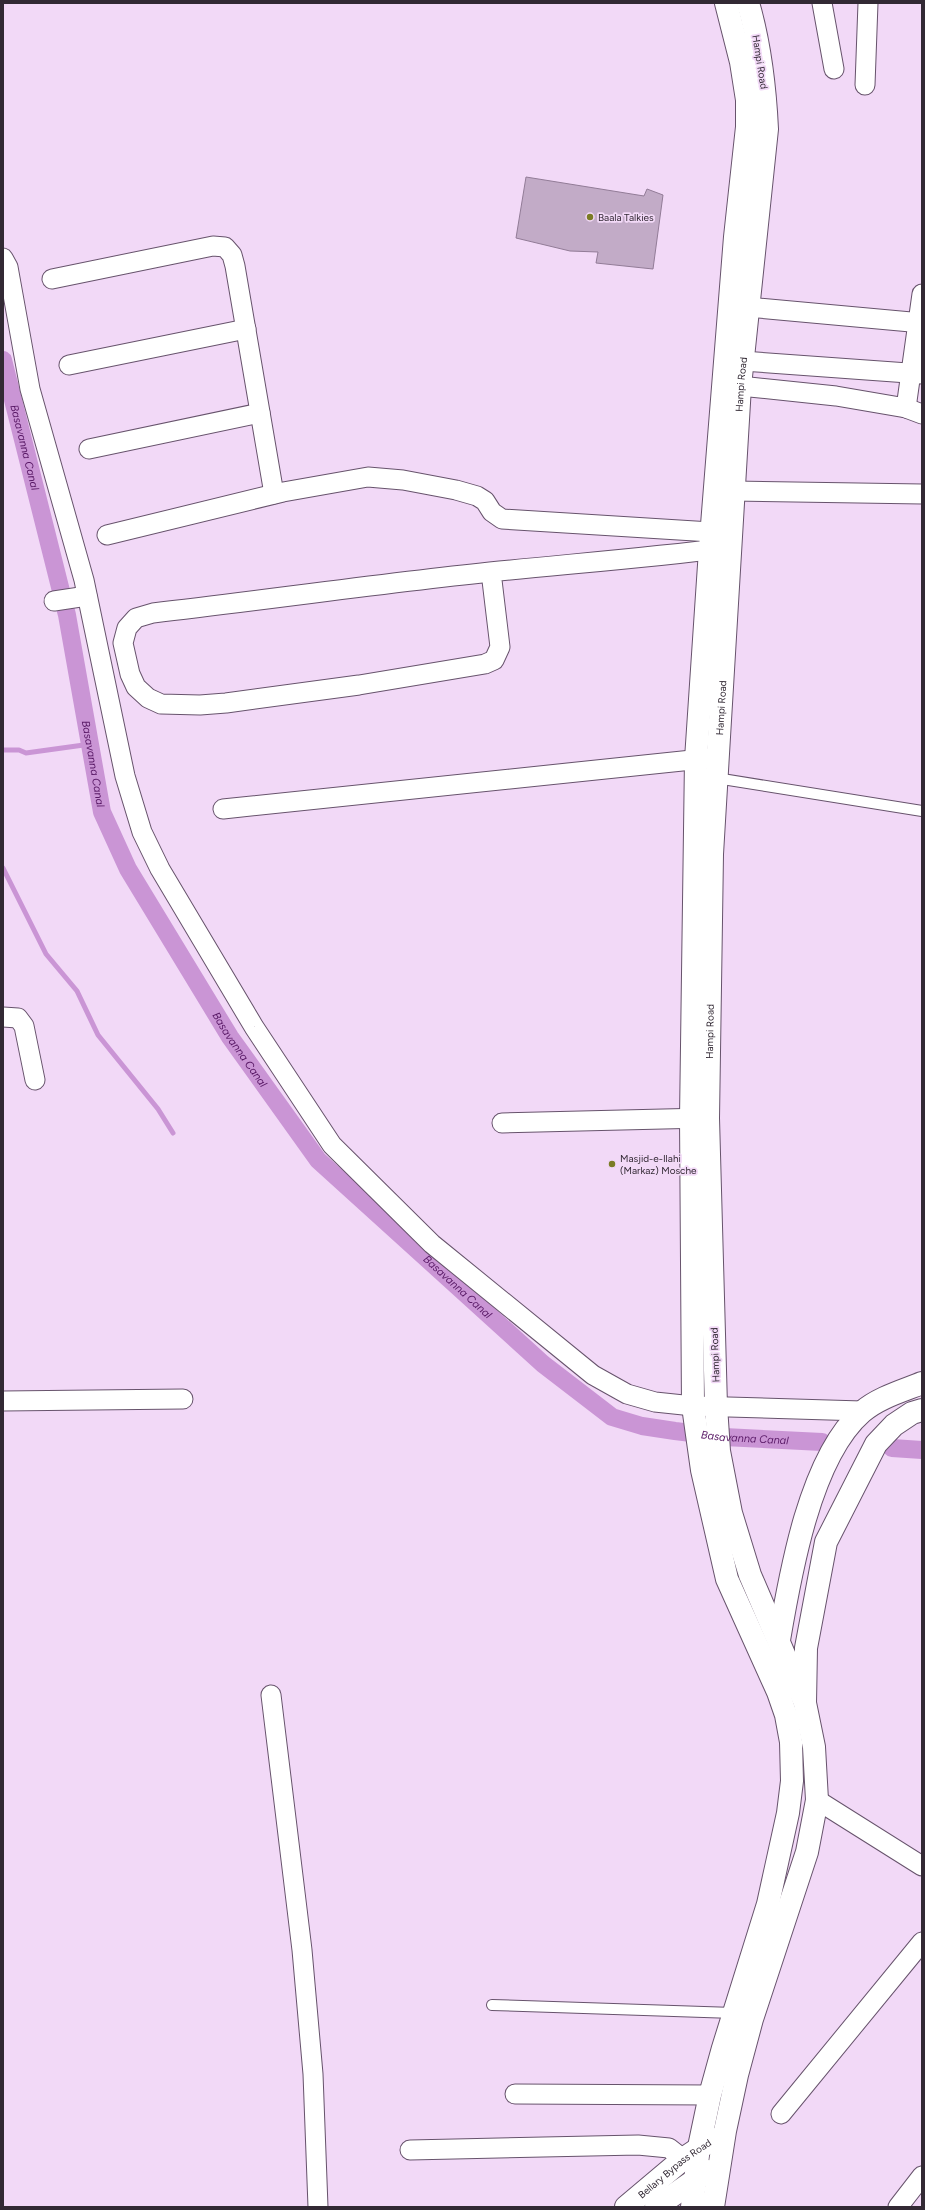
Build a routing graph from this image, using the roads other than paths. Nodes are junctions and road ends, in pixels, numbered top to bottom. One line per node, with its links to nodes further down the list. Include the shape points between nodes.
1 (726, 3): 24 (main road, via 741,62 747,100 747,127 735,237)
2 (748, 3): 10 (main road, Hampi Road, via 765,89 767,129)
3 (822, 3): 5 (street)
4 (868, 3): 6 (street)
5 (834, 69)
6 (865, 85)
7 (3, 258): 26 (street, via 8,267 30,388)
8 (52, 279): 12 (street, via 213,246 225,247 232,255 235,266)
9 (922, 294): 11 (street)
10 (747, 307): 11 (street); 13 (main road, Hampi Road)
11 (920, 323): 15 (street)
12 (246, 329): 14 (street); 18 (street)
13 (742, 362): 15 (street); 16 (main road, Hampi Road)
14 (69, 365)
15 (916, 374): 17 (street)
16 (740, 386): 17 (street, via 836,396); 20 (main road, Hampi Road)
17 (914, 411)
18 (260, 413): 19 (street); 21 (street)
19 (89, 449)
20 (733, 491): 22 (street); 24 (main road, Hampi Road)
21 (274, 494): 23 (street); 24 (street, via 368,477 383,478 477,496 502,519)
22 (922, 494)
23 (107, 535)
24 (717, 543): 25 (street); 28 (main road, Hampi Road)
25 (491, 572): 25 (street, via 500,647 494,660 485,664 360,685 200,705 161,704 148,698 136,687 130,674 123,643 127,628 136,618 153,613)
26 (82, 597): 27 (street); 41 (street, via 125,776 142,832 160,869 254,1027 332,1145 432,1244 593,1375 627,1394)
27 (54, 601)
28 (710, 765): 29 (street); 30 (lane); 33 (main road, Hampi Road, via 712,854)
29 (223, 809)
30 (922, 811)
31 (3, 1017): 32 (street, via 18,1018 24,1026)
32 (36, 1080)
33 (700, 1118): 34 (street); 38 (main road, Hampi Road); 41 (main road)
34 (502, 1123)
35 (922, 1383): 40 (main road, via 891,1395)
36 (183, 1399): 37 (street)
37 (3, 1401)
38 (716, 1410): 40 (street); 41 (street); 42 (main road, Hampi Road)
39 (922, 1410): 45 (main road, via 912,1413 894,1425 876,1444 826,1542 806,1648)
40 (862, 1411): 43 (main road, via 835,1446 804,1520)
41 (694, 1412): 42 (main road)
42 (709, 1451): 43 (main road, via 750,1575); 50 (main road, via 709,1506 727,1579 778,1692 791,1742 792,1781 779,1860)
43 (779, 1640): 45 (main road)
44 (271, 1695): 60 (street, via 302,1950 313,2074)
45 (805, 1702): 46 (main road, via 814,1747)
46 (817, 1800): 47 (street); 54 (main road, via 807,1852 752,2019)
47 (922, 1866)
48 (922, 1942): 53 (street)
49 (492, 2006): 50 (lane)
50 (734, 2013): 52 (main road)
51 (515, 2094): 52 (street)
52 (710, 2095): 56 (main road)
53 (782, 2114)
54 (725, 2131): 56 (main road, Bellary Bypass Road); 57 (main road)
55 (410, 2150): 56 (street, via 638,2145)
56 (691, 2153): 59 (main road); 61 (main road, Bellary Bypass Road)
57 (721, 2163): 59 (main road, Bellary Bypass Road); 64 (main road)
58 (922, 2176): 65 (street)
59 (694, 2180): 62 (main road, Bellary Bypass Road); 63 (main road)
60 (318, 2207)
61 (626, 2207)
62 (656, 2207)
63 (692, 2207)
64 (713, 2207)
65 (898, 2207)

